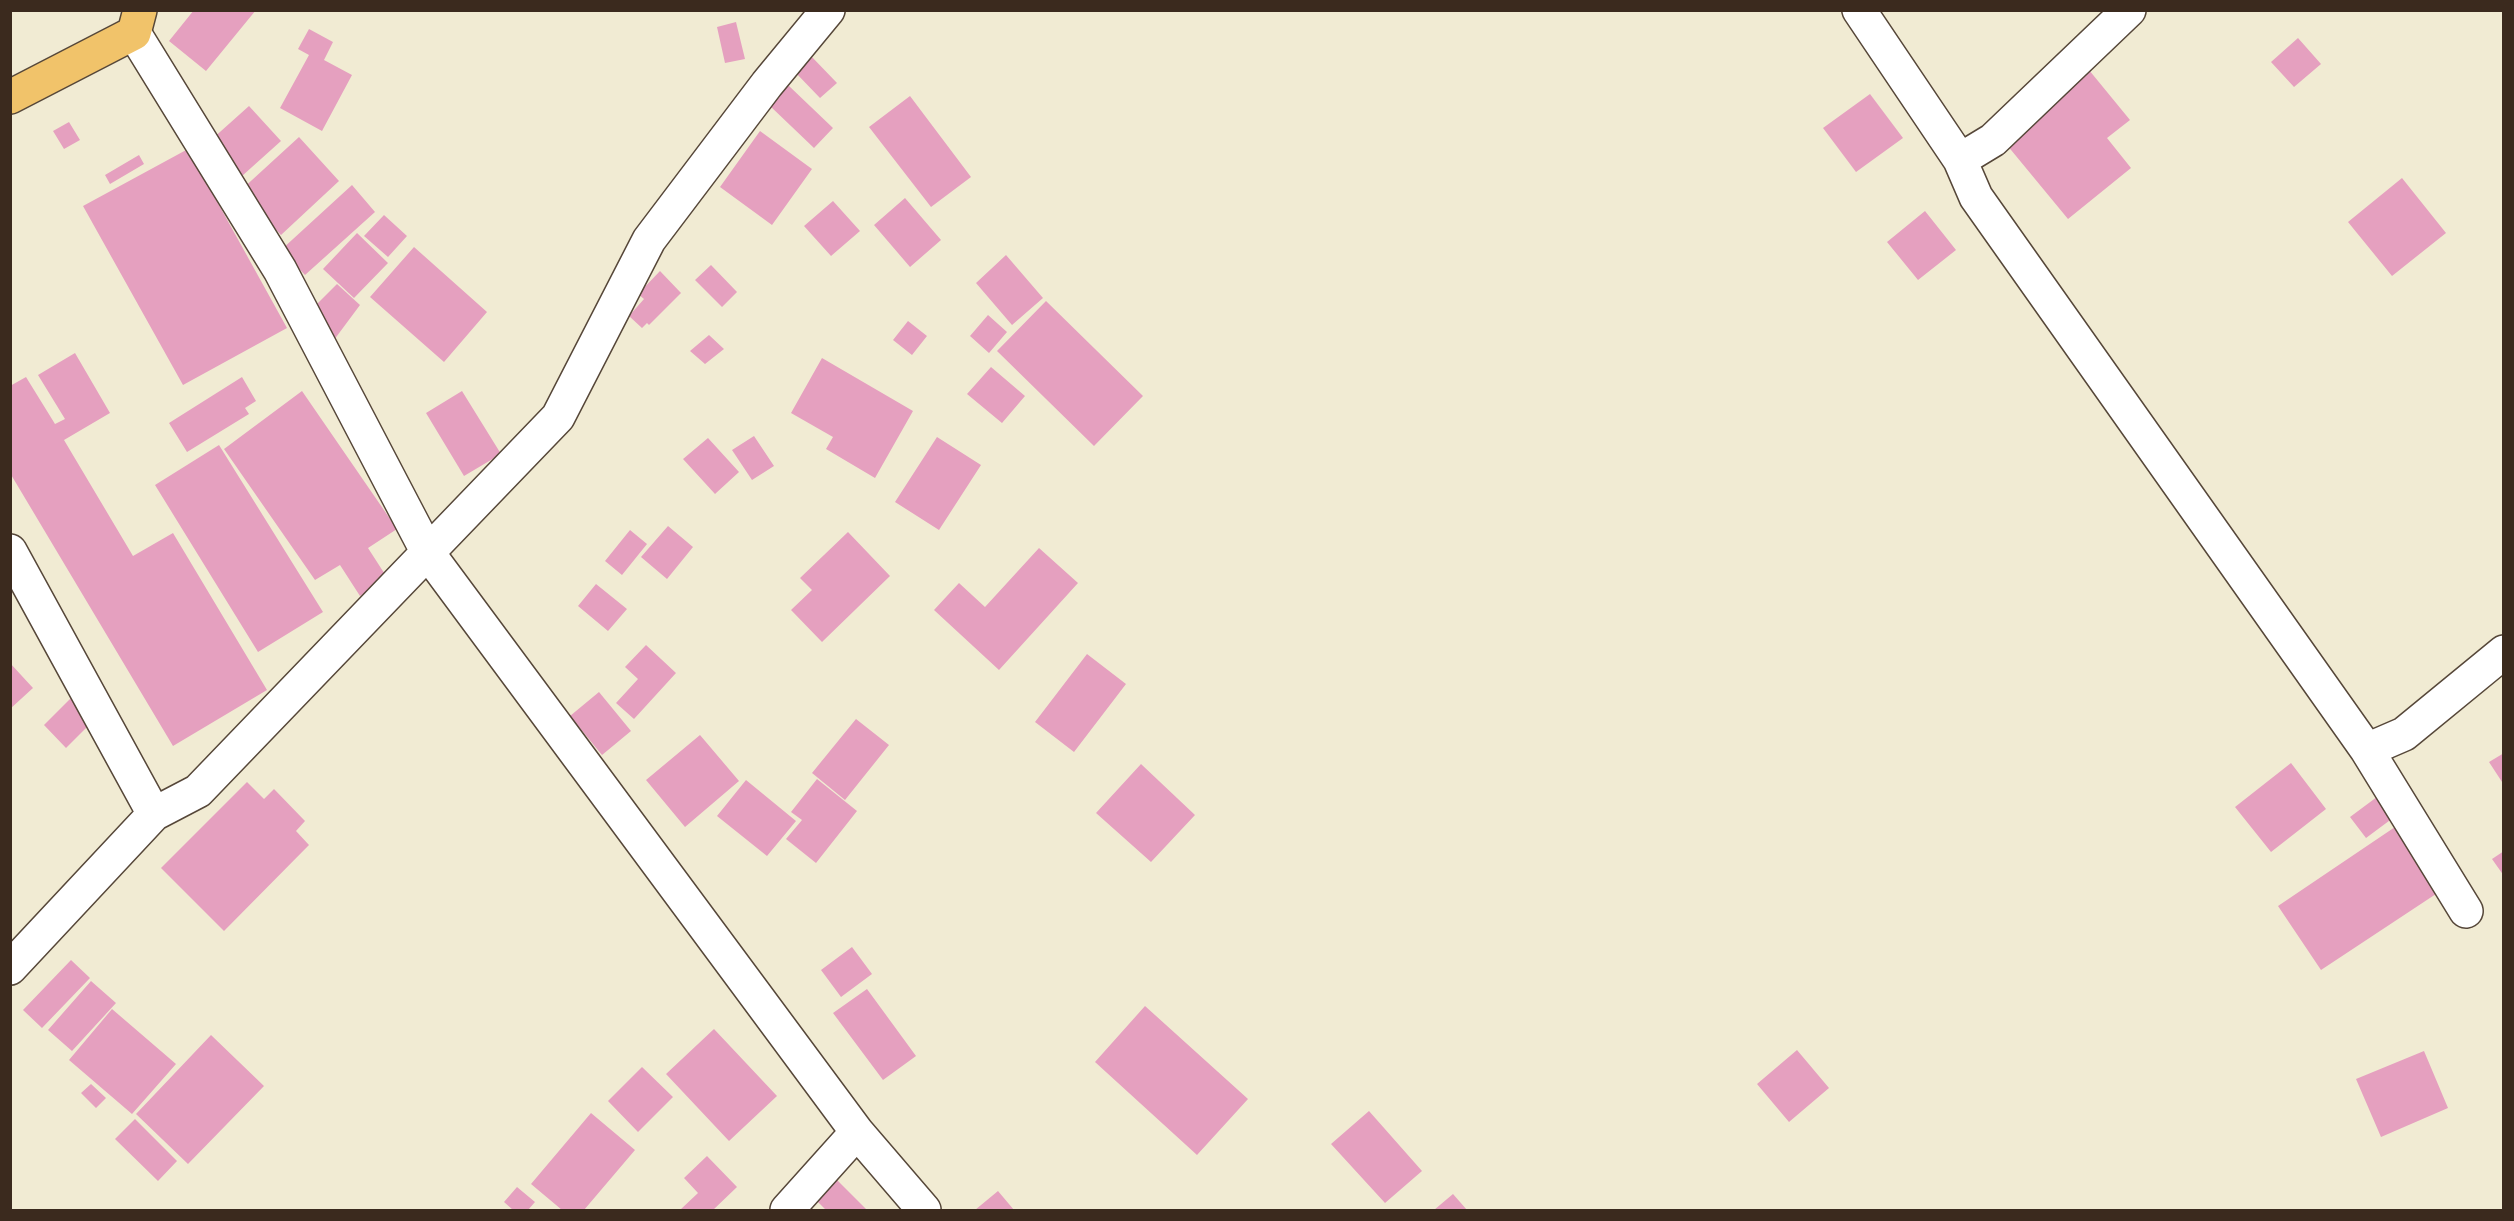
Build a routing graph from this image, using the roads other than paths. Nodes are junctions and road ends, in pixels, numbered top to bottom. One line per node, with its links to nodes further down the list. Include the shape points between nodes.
1 (828, 10): 8 (street, via 649,240 558,417)
2 (1859, 10): 6 (street)
3 (2129, 10): 6 (street, via 1993,140)
4 (137, 22): 5 (main road); 8 (street, via 280,270)
5 (10, 97)
6 (1960, 160): 10 (street, via 1976,197)
7 (10, 551): 11 (street)
8 (428, 553): 11 (street, via 198,791); 14 (street)
9 (2504, 652): 10 (street, via 2404,734)
10 (2367, 750): 12 (street)
11 (154, 814): 13 (street)
12 (2466, 911)
13 (10, 968)
14 (857, 1132): 15 (street); 16 (street)
15 (787, 1210)
16 (924, 1210)

